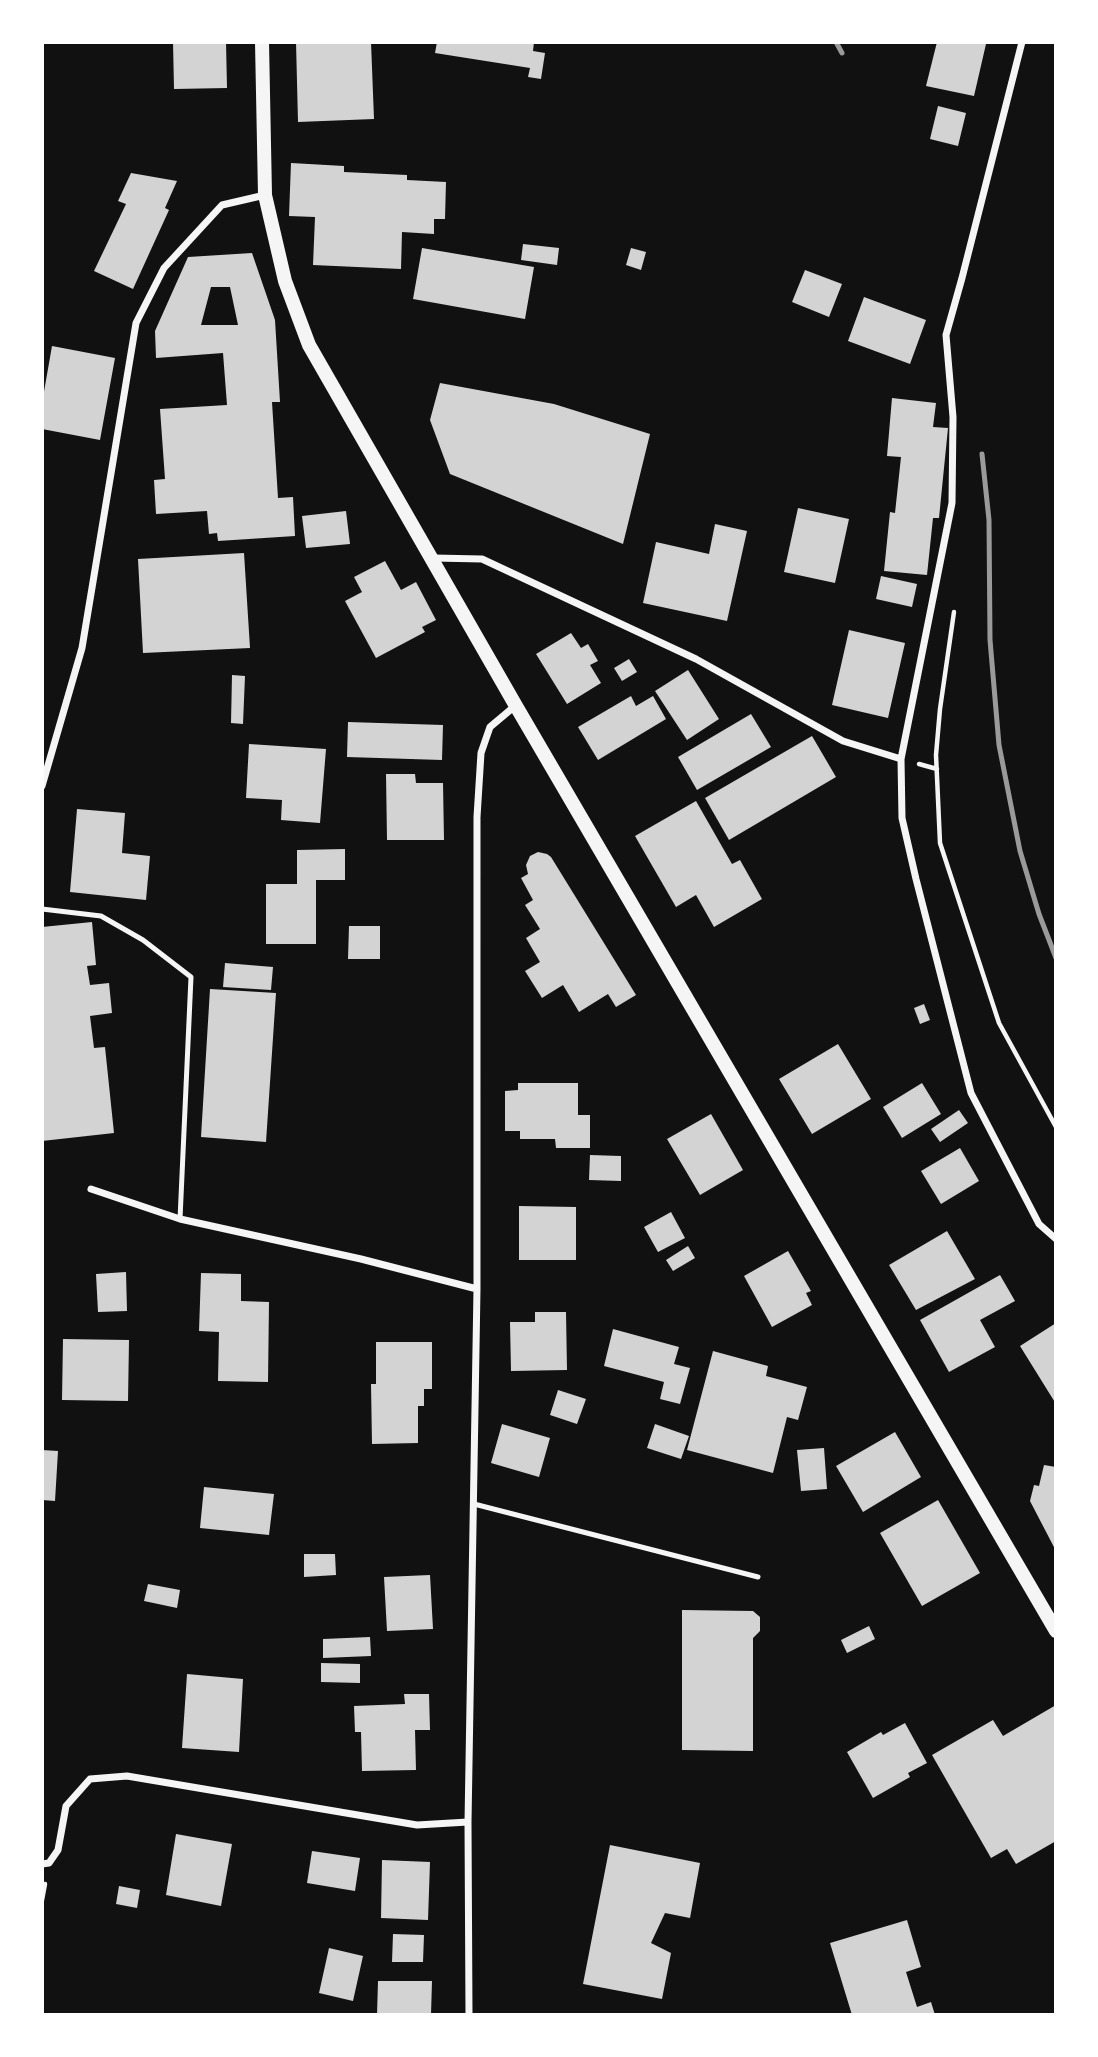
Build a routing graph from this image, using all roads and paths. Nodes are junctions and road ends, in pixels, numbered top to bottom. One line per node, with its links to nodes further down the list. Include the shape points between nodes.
1 (262, 42): 3 (main road)
2 (1022, 42): 7 (street, via 946,335 953,417 952,503)
3 (265, 195): 4 (main road, via 285,282 309,345); 8 (street, via 222,205 164,268 136,323 82,648)
4 (433, 558): 6 (main road); 7 (street, via 482,559 695,659 843,741)
5 (956, 600): 10 (path, via 936,755 940,843 999,1023)
6 (516, 706): 14 (street, via 490,727 481,753 477,817); 17 (main road)
7 (901, 759): 13 (street, via 902,818 971,1093 1039,1224)
8 (42, 786)
9 (42, 909): 12 (lane, via 101,916 143,940 191,977)
10 (1056, 1127)
11 (91, 1189): 12 (street)
12 (180, 1219): 14 (street)
13 (1056, 1238)
14 (478, 1289): 15 (street)
15 (474, 1504): 16 (lane); 18 (street)
16 (758, 1577)
17 (1056, 1630)
18 (468, 1822): 19 (street, via 417,1825 127,1776 90,1779 66,1806 58,1850 49,1863); 20 (street)
19 (42, 1864)
20 (469, 2015)

